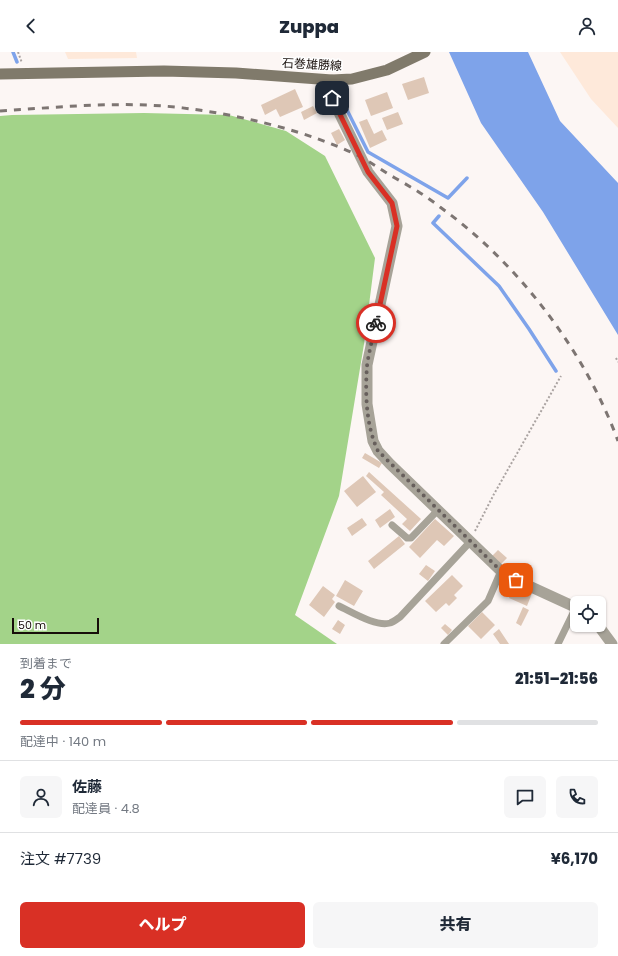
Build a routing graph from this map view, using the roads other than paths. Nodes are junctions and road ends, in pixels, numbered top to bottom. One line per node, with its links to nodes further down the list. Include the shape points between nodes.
1 (425, 52): 3 (main road, 石巻雄勝線, via 387,70 352,79)
2 (0, 74): 3 (main road, 石巻雄勝線, via 164,71)
3 (332, 80): 4 (street, via 332,98 368,172 392,203 397,226 367,365 367,404 373,441 378,451)
4 (438, 510): 5 (lane, via 411,538 407,538); 6 (street)
5 (392, 525)
6 (470, 542): 7 (street); 9 (lane, via 391,623 374,623)
7 (501, 571): 8 (street); 12 (lane, via 488,601)
8 (570, 605)
9 (339, 606)
10 (570, 620): 13 (lane)
11 (603, 632): 14 (street)
12 (444, 644)
13 (558, 644)
14 (612, 644)

